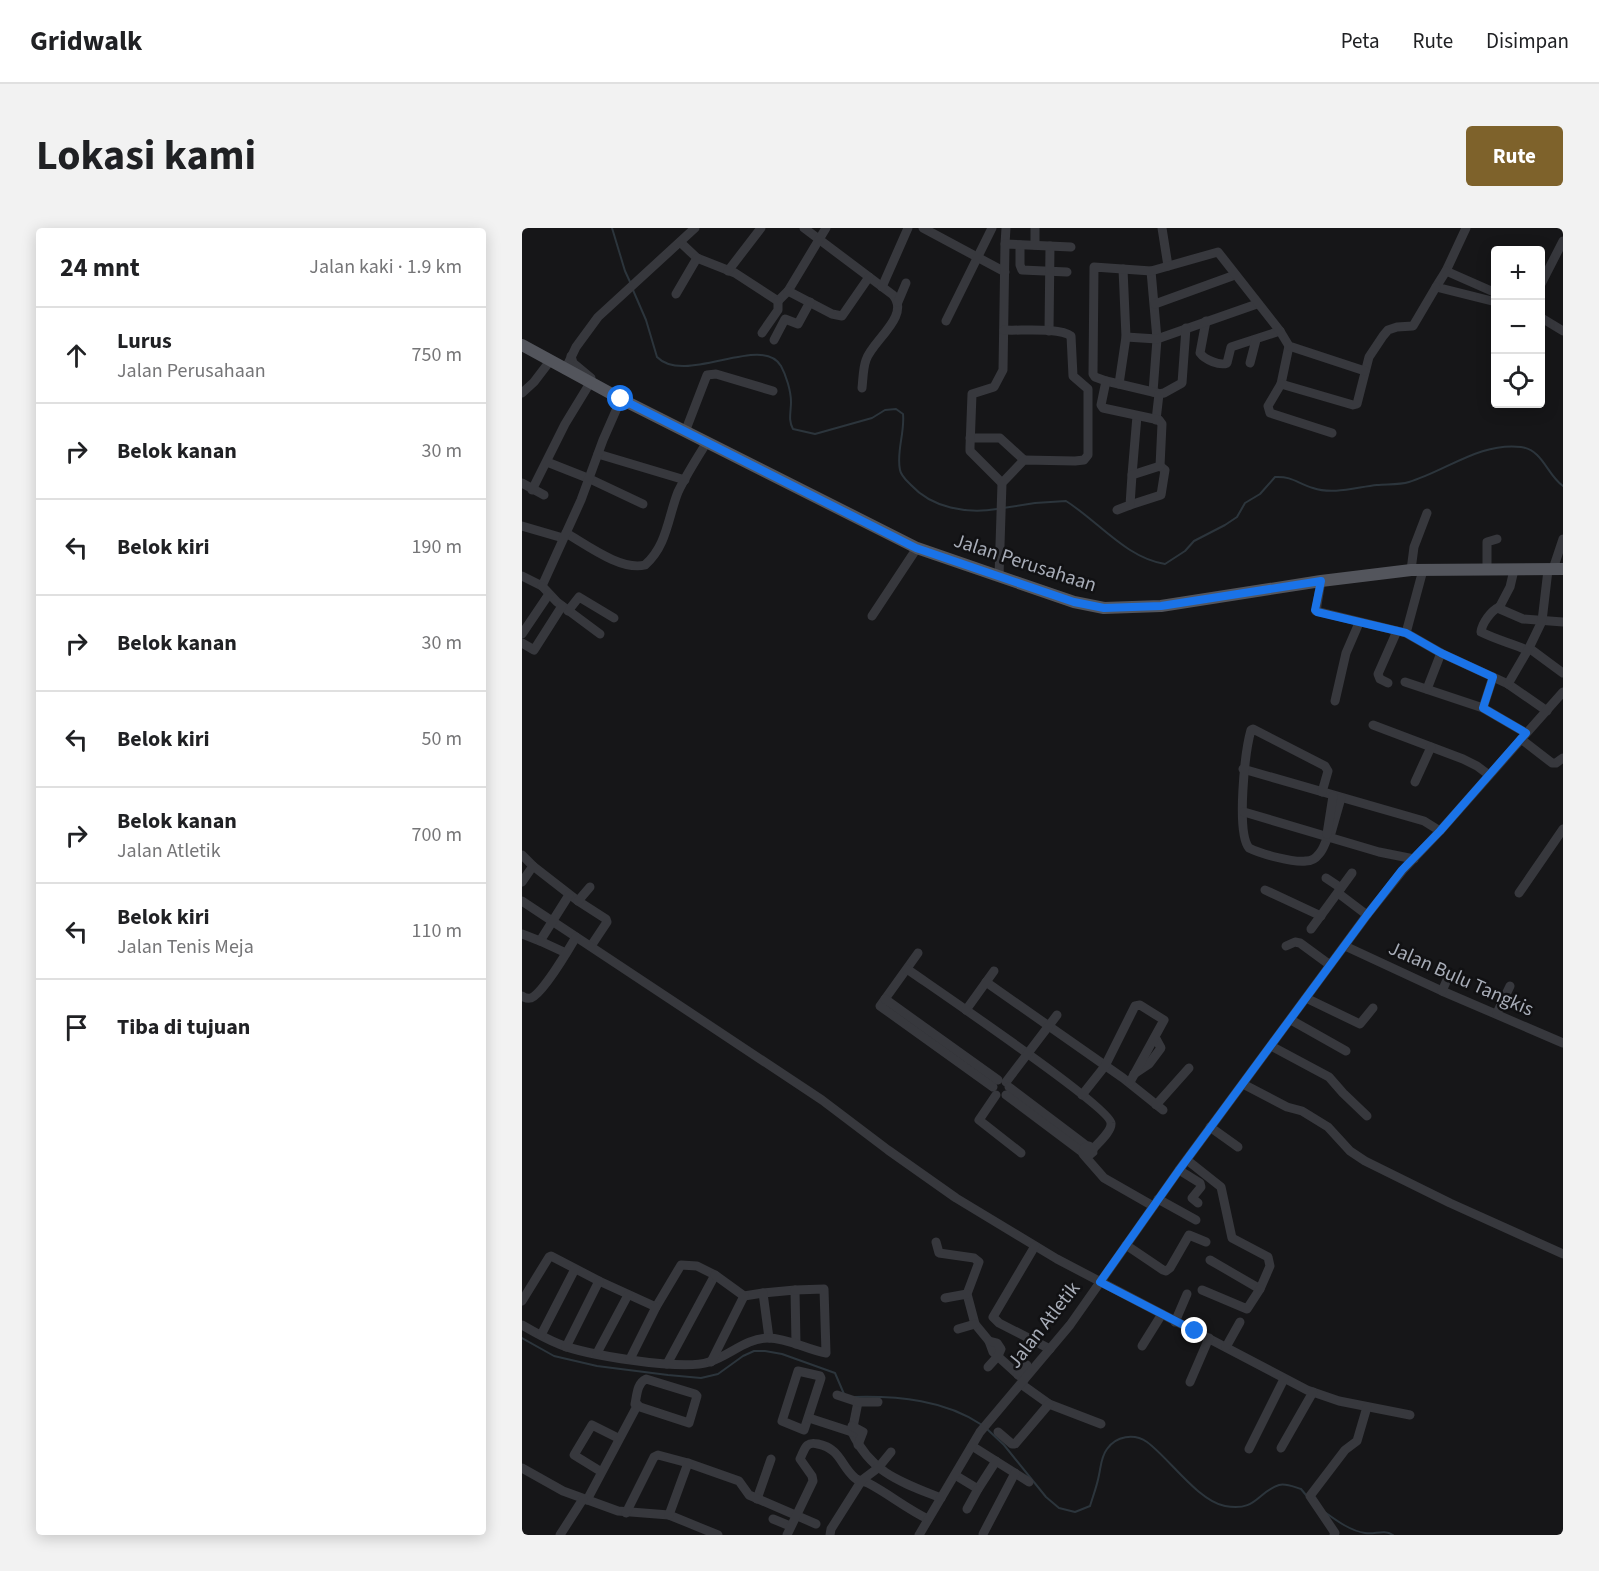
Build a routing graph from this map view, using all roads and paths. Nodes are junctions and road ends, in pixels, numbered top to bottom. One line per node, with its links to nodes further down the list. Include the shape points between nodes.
1 (695, 228): 13 (street)
2 (761, 228): 24 (street)
3 (804, 228): 12 (street)
4 (826, 228): 12 (street)
5 (908, 228): 35 (street)
6 (923, 228): 21 (street)
7 (992, 228): 21 (street)
8 (1005, 228): 14 (street)
9 (1035, 228): 17 (street)
10 (1162, 228): 22 (street)
11 (1466, 228): 26 (street)
12 (819, 238): 33 (street); 37 (street)
13 (680, 242): 20 (street); 62 (street, via 598,317)
14 (1005, 244): 16 (street); 27 (street)
15 (1562, 244): 32 (street)
16 (1020, 245): 17 (street); 28 (street, via 1022,270)
17 (1035, 245): 18 (street)
18 (1050, 246): 19 (street); 28 (street)
19 (1071, 247)
20 (697, 258): 24 (street); 40 (street)
21 (978, 259): 27 (street); 48 (street)
22 (1168, 266): 25 (street); 30 (street, via 1218,252)
23 (1124, 268): 25 (street); 56 (street); 67 (street, via 1098,266 1093,270 1094,376)
24 (728, 271): 41 (street)
25 (1151, 271): 45 (street)
26 (1446, 271): 31 (street); 36 (street)
27 (1005, 272): 51 (street)
28 (1050, 272): 29 (street); 52 (street)
29 (1067, 273)
30 (1235, 275): 45 (street); 46 (street)
31 (1458, 276): 38 (street); 39 (street)
32 (1545, 276)
33 (869, 277): 35 (street); 43 (street, via 842,316)
34 (906, 283): 44 (street)
35 (882, 287): 44 (street)
36 (1436, 287): 38 (street); 66 (street, via 1413,326 1388,330 1369,357)
37 (788, 291): 41 (street); 43 (street)
38 (1450, 291): 42 (street)
39 (1491, 291)
40 (676, 294)
41 (778, 301): 55 (street, via 777,310)
42 (1491, 301)
43 (810, 302): 58 (street, via 799,323 785,319)
44 (898, 302): 71 (street, via 891,325 866,359)
45 (1155, 304): 57 (street)
46 (1257, 304): 49 (street); 53 (street)
47 (1545, 320): 54 (street)
48 (946, 321)
49 (1206, 321): 50 (street); 59 (street, via 1200,353 1212,361 1225,364 1231,347)
50 (1186, 328): 57 (street); 74 (street, via 1182,383)
51 (1004, 330): 52 (street); 80 (street, via 1001,377 994,387 971,396)
52 (1049, 331): 83 (street, via 1071,336 1072,376 1088,389 1088,454 1084,460 1075,461)
53 (1280, 331): 59 (street); 61 (street)
54 (1563, 331)
55 (762, 333)
56 (1126, 337): 57 (street); 69 (street)
57 (1157, 339): 74 (street)
58 (774, 340)
59 (1256, 340): 64 (street)
60 (522, 345): 63 (main road, Jalan Perusahaan)
61 (1289, 346): 66 (street); 70 (street)
62 (571, 356): 65 (street); 68 (street)
63 (550, 361): 65 (main road, Jalan Perusahaan); 73 (street)
64 (1250, 363)
65 (565, 370): 68 (main road, Jalan Perusahaan)
66 (1365, 371): 70 (street, via 1359,401 1353,405)
67 (1106, 381): 69 (street); 76 (street, via 1102,408)
68 (592, 384): 75 (main road, Jalan Perusahaan); 84 (street, via 565,424)
69 (1119, 384): 74 (street)
70 (1281, 384): 79 (street, via 1268,406 1270,413)
71 (862, 388)
72 (773, 391): 78 (street, via 716,374 706,376)
73 (522, 393)
74 (1156, 393): 77 (street)
75 (621, 399): 78 (main road, Jalan Perusahaan); 82 (street)
76 (1137, 416): 77 (street); 86 (street)
77 (1156, 420): 85 (street, via 1162,424)
78 (685, 432): 81 (main road, Jalan Perusahaan)
79 (1332, 433)
80 (970, 438): 83 (street, via 1000,438); 90 (street, via 970,451)
81 (707, 442): 88 (street); 101 (main road, Jalan Perusahaan)
82 (598, 454): 87 (street); 88 (street)
83 (1024, 460): 90 (street)
84 (547, 462): 87 (street); 91 (street)
85 (1160, 466): 86 (street); 94 (street, via 1166,470 1161,495)
86 (1132, 475): 94 (street)
87 (590, 479): 93 (street); 98 (street)
88 (685, 480): 98 (street, via 663,540 645,565 639,567 608,557)
89 (522, 483): 91 (street)
90 (1002, 483): 106 (street)
91 (532, 490): 92 (street)
92 (544, 495)
93 (643, 504)
94 (1130, 505): 95 (street)
95 (1117, 510)
96 (1427, 513): 103 (street, via 1414,547)
97 (522, 526): 98 (street)
98 (565, 536): 109 (street)
99 (1497, 539): 104 (street, via 1487,542)
100 (1563, 539): 102 (street)
101 (916, 548): 106 (main road, Jalan Perusahaan); 113 (street)
102 (1555, 569): 105 (main road, Jalan Perusahaan); 115 (street)
103 (1417, 570): 104 (main road, Jalan Perusahaan); 108 (main road, Jalan Perusahaan); 118 (street)
104 (1487, 570): 105 (main road, Jalan Perusahaan)
105 (1514, 570): 112 (street)
106 (999, 576): 108 (main road, Jalan Perusahaan, via 1074,602 1104,608 1161,606)
107 (524, 579): 109 (street)
108 (1321, 581): 117 (street, via 1316,611)
109 (542, 586): 110 (street)
110 (549, 594): 111 (street); 119 (street)
111 (565, 608): 114 (street, via 579,597); 120 (street); 121 (street, via 535,648)
112 (1499, 608): 115 (street, via 1523,620); 122 (street, via 1481,632)
113 (872, 616)
114 (614, 618)
115 (1542, 621): 116 (street); 122 (street)
116 (1563, 622)
117 (1359, 623): 118 (street); 131 (street, via 1346,653)
118 (1401, 632): 123 (street); 127 (street, via 1378,674)
119 (522, 634)
120 (600, 634)
121 (522, 643)
122 (1528, 649): 124 (street); 128 (street)
123 (1441, 653): 125 (street); 129 (street)
124 (1563, 673)
125 (1493, 677): 128 (street); 132 (street)
126 (1405, 682): 129 (street)
127 (1388, 683)
128 (1508, 684): 133 (street)
129 (1427, 689): 132 (street)
130 (1563, 692): 133 (street, Jalan Atletik)
131 (1335, 701)
132 (1483, 708): 135 (street)
133 (1547, 711): 135 (street, Jalan Atletik)
134 (1373, 725): 136 (street)
135 (1523, 736): 137 (street, via 1552,763); 139 (street, Jalan Atletik)
136 (1431, 747): 139 (street); 140 (street)
137 (1563, 758)
138 (1244, 769): 141 (street); 141 (street, via 1253,729 1327,767); 143 (street)
139 (1489, 774): 145 (street, Jalan Atletik)
140 (1415, 782)
141 (1322, 792): 142 (street)
142 (1337, 797): 145 (street, via 1424,821); 146 (street, via 1334,825)
143 (1244, 812): 146 (street); 146 (street, via 1246,845 1251,850 1306,861 1320,853)
144 (1563, 828): 156 (street)
145 (1440, 831): 148 (street, Jalan Atletik)
146 (1328, 836): 148 (street)
147 (522, 855): 149 (street)
148 (1414, 859): 160 (street, Jalan Atletik)
149 (533, 866): 152 (street); 157 (street)
150 (1352, 873): 155 (street)
151 (1326, 878): 155 (street)
152 (522, 882)
153 (590, 887): 159 (street)
154 (1265, 890): 161 (street)
155 (1340, 890): 160 (street); 161 (street)
156 (1519, 893)
157 (569, 895): 159 (street); 162 (street)
158 (522, 901): 162 (street)
159 (578, 901): 167 (street, via 607,921)
160 (1367, 915): 169 (street, Jalan Atletik)
161 (1321, 916): 163 (street)
162 (553, 921): 165 (street); 166 (street)
163 (1311, 929)
164 (522, 935): 166 (street)
165 (576, 937): 167 (street); 170 (street)
166 (540, 941): 170 (street)
167 (591, 946): 210 (street, via 822,1100 937,1184)
168 (1286, 946): 172 (street, via 1300,943)
169 (1345, 946): 172 (street, Jalan Atletik); 178 (street, Jalan Bulu Tangkis)
170 (566, 953): 179 (street, via 533,997)
171 (918, 953): 173 (street)
172 (1330, 965): 180 (street, Jalan Atletik)
173 (906, 969): 182 (street); 195 (street, via 883,1003)
174 (994, 971): 176 (street)
175 (1450, 973): 178 (street)
176 (986, 982): 182 (street); 186 (street)
177 (1510, 986): 183 (street)
178 (1442, 991): 183 (street, Jalan Bulu Tangkis)
179 (522, 996)
180 (1306, 998): 181 (street, via 1360,1024); 185 (street, Jalan Atletik)
181 (1373, 1008)
182 (966, 1010): 190 (street)
183 (1497, 1014): 187 (street, Jalan Bulu Tangkis)
184 (1057, 1016): 186 (street)
185 (1291, 1020): 188 (street, Jalan Atletik); 189 (street)
186 (1048, 1026): 190 (street); 191 (street)
187 (1563, 1043)
188 (1271, 1046): 194 (street, Jalan Atletik); 197 (street, via 1329,1077)
189 (1346, 1051)
190 (1027, 1053): 195 (street); 196 (street)
191 (1105, 1066): 193 (street); 193 (street, via 1137,1005 1141,1005 1164,1019 1155,1037 1161,1048); 196 (street)
192 (1189, 1068): 193 (street, via 1159,1108)
193 (1132, 1078)
194 (1243, 1084): 198 (street, Jalan Atletik); 211 (street, via 1328,1127 1350,1151 1372,1165)
195 (1001, 1088): 200 (street); 201 (street, via 980,1120)
196 (1082, 1095): 200 (street, via 1111,1123)
197 (1367, 1116)
198 (1210, 1128): 199 (street); 202 (street, Jalan Atletik)
199 (1238, 1147)
200 (1089, 1151): 204 (street, via 1093,1167 1104,1178)
201 (1021, 1153)
202 (1187, 1160): 203 (street, Jalan Atletik); 217 (street, via 1221,1187 1232,1238 1268,1257 1270,1266)
203 (1179, 1170): 204 (street, Jalan Atletik); 205 (street, via 1201,1184 1192,1198)
204 (1155, 1202): 206 (street); 209 (street, Jalan Atletik)
205 (1198, 1203)
206 (1196, 1220)
207 (936, 1242): 221 (street, via 939,1253 979,1262)
208 (1206, 1242): 209 (street, via 1189,1235 1166,1271)
209 (1126, 1245): 216 (street, Jalan Atletik)
210 (1035, 1246): 216 (street); 242 (street, via 993,1317)
211 (1563, 1254)
212 (1210, 1260): 217 (street)
213 (575, 1269): 215 (street); 226 (street, via 550,1257); 234 (street)
214 (715, 1275): 224 (street); 227 (street, via 697,1266 681,1264); 247 (street)
215 (599, 1281): 223 (street); 240 (street)
216 (1100, 1282): 228 (street); 242 (street, Jalan Atletik)
217 (1260, 1289): 219 (street, via 1247,1309)
218 (795, 1290): 220 (street); 238 (street); 238 (street, via 824,1289 827,1353)
219 (1202, 1290)
220 (763, 1293): 224 (street); 235 (street)
221 (967, 1294): 225 (street); 231 (street)
222 (1187, 1294): 229 (street)
223 (628, 1295): 227 (street); 244 (street)
224 (744, 1296): 246 (street)
225 (945, 1298)
226 (522, 1301)
227 (656, 1307): 245 (street)
228 (1162, 1314): 229 (street); 239 (street)
229 (1174, 1322): 236 (street)
230 (1240, 1322): 241 (street)
231 (975, 1324): 233 (street); 243 (street, via 991,1349)
232 (522, 1325): 234 (street)
233 (958, 1329)
234 (541, 1335): 240 (street)
235 (769, 1338): 238 (street); 246 (street, via 750,1342)
236 (1209, 1338): 241 (street); 252 (street)
237 (1009, 1341): 243 (street)
238 (796, 1344)
239 (1142, 1346)
240 (566, 1347): 244 (street)
241 (1226, 1347): 250 (street)
242 (1050, 1349): 251 (street, Jalan Atletik)
243 (999, 1352): 249 (street); 251 (street)
244 (597, 1353): 245 (street)
245 (630, 1359): 247 (street)
246 (711, 1362): 247 (street)
247 (668, 1364)
248 (1027, 1365): 251 (street)
249 (988, 1367)
250 (1284, 1378): 253 (street); 268 (street)
251 (1021, 1380): 257 (street); 266 (street, Jalan Atletik)
252 (1190, 1382)
253 (1313, 1392): 259 (street); 267 (street)
254 (837, 1395): 255 (street)
255 (858, 1402): 256 (street); 263 (street)
256 (878, 1402)
257 (1049, 1404): 262 (street); 264 (street, via 1015,1444)
258 (636, 1405): 258 (street, via 689,1423 697,1396 646,1379 639,1386); 265 (street); 283 (street)
259 (1367, 1407): 260 (street); 294 (street, via 1357,1441 1345,1450 1311,1494)
260 (1410, 1415)
261 (809, 1418): 261 (street, via 821,1377 798,1371 782,1421 804,1430); 263 (street)
262 (1101, 1424)
263 (852, 1429): 274 (street, via 863,1432 858,1445)
264 (998, 1432)
265 (618, 1438): 275 (street); 275 (street, via 591,1425 574,1455)
266 (972, 1446): 271 (street); 277 (street, Jalan Atletik)
267 (1281, 1448)
268 (1249, 1449)
269 (891, 1452): 274 (street)
270 (771, 1459): 282 (street)
271 (996, 1461): 276 (street); 280 (street)
272 (688, 1463): 282 (street, via 739,1481); 285 (street, via 656,1456); 286 (street)
273 (522, 1468): 283 (street)
274 (878, 1468): 278 (street); 281 (street)
275 (600, 1471): 283 (street)
276 (1015, 1473): 279 (street); 293 (street)
277 (955, 1475): 280 (street); 281 (street, Jalan Atletik)
278 (862, 1480): 287 (street, via 854,1478 840,1456 826,1446 809,1443 801,1460 813,1481); 289 (street); 297 (street)
279 (1029, 1482)
280 (978, 1489): 284 (street)
281 (940, 1498): 289 (street, Jalan Atletik)
282 (757, 1499): 287 (street)
283 (585, 1500): 285 (street); 295 (street)
284 (967, 1509)
285 (626, 1513): 286 (street)
286 (669, 1515): 292 (street)
287 (796, 1515): 290 (street); 291 (street)
288 (773, 1519): 291 (street)
289 (928, 1519): 298 (street, Jalan Atletik)
290 (816, 1524)
291 (788, 1531)
292 (700, 1532): 296 (street)
293 (982, 1534)
294 (1335, 1534)
295 (560, 1535)
296 (718, 1535)
297 (830, 1535)
298 (919, 1535)

